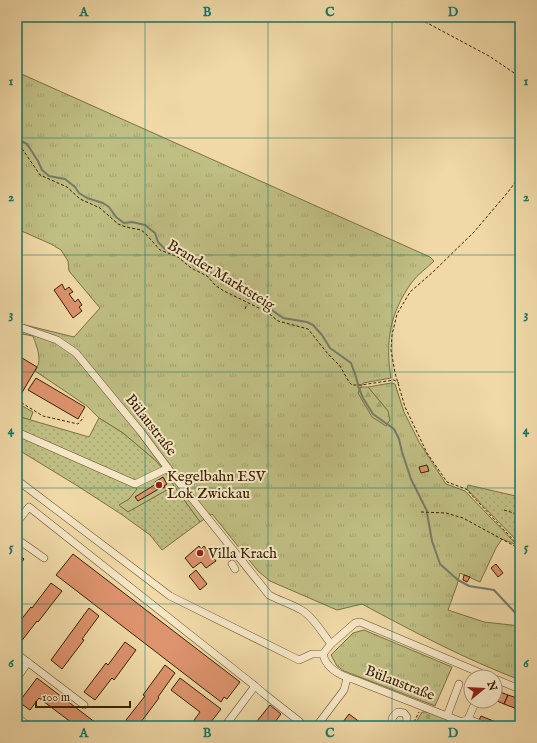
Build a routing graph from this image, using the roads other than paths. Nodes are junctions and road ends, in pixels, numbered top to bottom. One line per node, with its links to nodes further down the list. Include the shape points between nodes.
1 (17, 326): 3 (street, Bülaustraße, via 57,340 76,353)
2 (17, 432): 3 (street, via 135,484)
3 (168, 468): 8 (street, Bülaustraße, via 269,594 304,612)
4 (17, 480): 10 (street, via 170,596 299,660 312,654)
5 (17, 522): 17 (street, via 28,507)
6 (17, 539): 7 (street)
7 (44, 558)
8 (331, 644): 10 (street); 12 (street, via 355,623 363,623)
9 (17, 654): 11 (street)
10 (324, 654): 14 (street, Bülaustraße, via 328,664 337,674)
11 (28, 662): 13 (street); 19 (street)
12 (469, 669)
13 (17, 678)
14 (347, 678): 21 (street, Bülaustraße); 27 (street, via 344,690 319,722)
15 (503, 682): 18 (street)
16 (459, 684): 21 (street)
17 (256, 686): 25 (street); 26 (street)
18 (520, 689)
19 (84, 706)
20 (472, 709): 23 (street)
21 (447, 716): 23 (street, Bülaustraße, via 462,722)
22 (17, 717): 24 (street)
23 (468, 719): 30 (street, Bülaustraße)
24 (28, 726)
25 (225, 726)
26 (302, 726)
27 (319, 726)
28 (392, 726): 29 (street, via 393,715 398,712 404,713 407,717)
29 (406, 726)
30 (486, 726)

